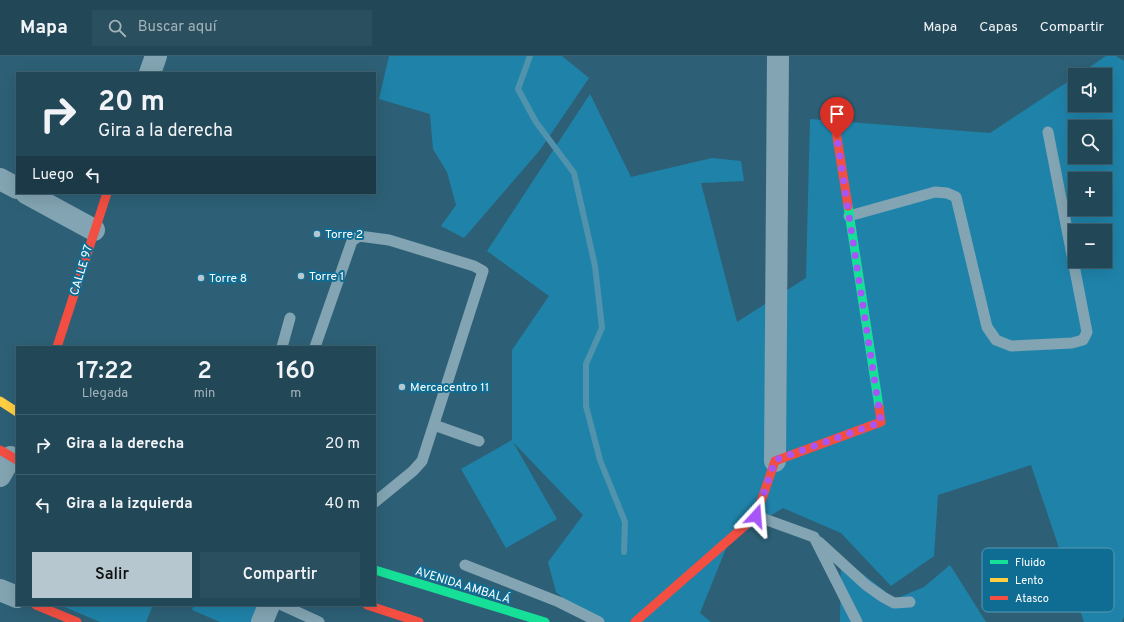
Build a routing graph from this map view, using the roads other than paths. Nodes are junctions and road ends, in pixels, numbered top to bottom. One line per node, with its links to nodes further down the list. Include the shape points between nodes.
1 (156, 56): 3 (street)
2 (778, 56): 21 (street)
3 (150, 72)
4 (832, 106): 10 (street)
5 (1048, 132): 10 (lane, via 1087,332 1082,340 1072,343 1011,346 996,340 987,328 956,197 947,192 935,192)
6 (0, 179): 7 (street)
7 (16, 187)
8 (28, 194): 11 (street)
9 (107, 194): 11 (street, CALLE 97)
10 (849, 216): 21 (street, via 881,422)
11 (94, 230): 13 (street, CALLE 97)
12 (290, 318): 14 (lane)
13 (57, 346)
14 (282, 346)
15 (315, 346): 18 (lane, via 352,241 359,236 389,240 483,271)
16 (0, 401): 17 (street)
17 (16, 411)
18 (434, 425): 19 (lane); 23 (lane, via 422,461)
19 (480, 441)
20 (9, 455): 22 (street)
21 (775, 460): 24 (street)
22 (0, 476)
23 (376, 501)
24 (756, 516): 25 (lane); 41 (street)
25 (814, 537): 30 (lane, via 866,585 883,597 894,603); 42 (lane)
26 (465, 565): 40 (lane, via 559,602)
27 (376, 570): 39 (street, AVENIDA AMBALÁ)
28 (0, 590): 29 (street)
29 (16, 597)
30 (910, 602)
31 (38, 606): 35 (street)
32 (269, 606): 36 (street)
33 (284, 606): 37 (lane)
34 (370, 606): 38 (street)
35 (77, 622)
36 (262, 622)
37 (320, 622)
38 (419, 622)
39 (545, 622)
40 (599, 622)
41 (635, 622)
42 (857, 622)

